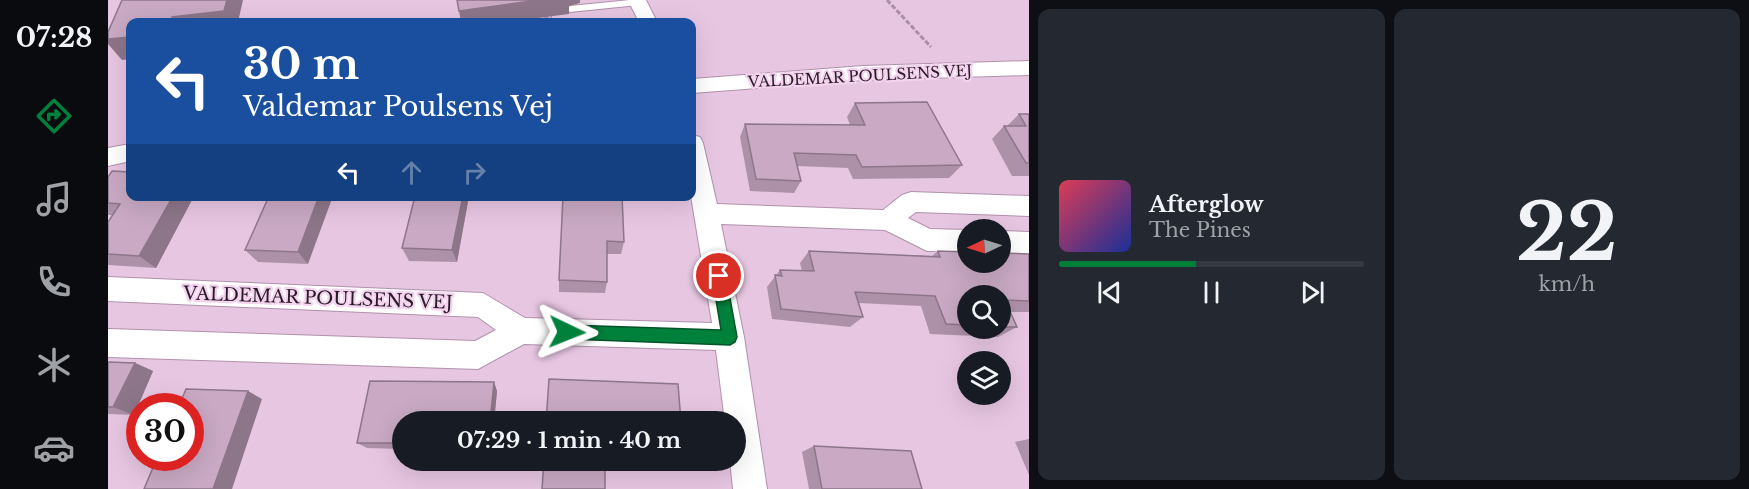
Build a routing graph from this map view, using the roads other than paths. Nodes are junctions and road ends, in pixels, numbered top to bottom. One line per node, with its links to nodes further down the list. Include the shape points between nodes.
1 (637, 1): 2 (lane); 3 (street)
2 (570, 9)
3 (646, 18)
4 (1029, 68): 5 (street, VALDEMAR POULSENS VEJ, via 863,73)
5 (696, 86)
6 (126, 154): 7 (street)
7 (108, 157)
8 (696, 161): 10 (street)
9 (1029, 206): 11 (street, via 911,202)
10 (708, 214): 11 (street); 17 (street)
11 (888, 220): 12 (street, via 927,240)
12 (957, 241)
13 (1011, 242): 14 (street)
14 (1029, 243)
15 (108, 289): 16 (street, VALDEMAR POULSENS VEJ, via 483,305)
16 (521, 331): 17 (street); 18 (street, via 478,356)
17 (730, 337): 19 (street)
18 (108, 343)
19 (750, 489)

